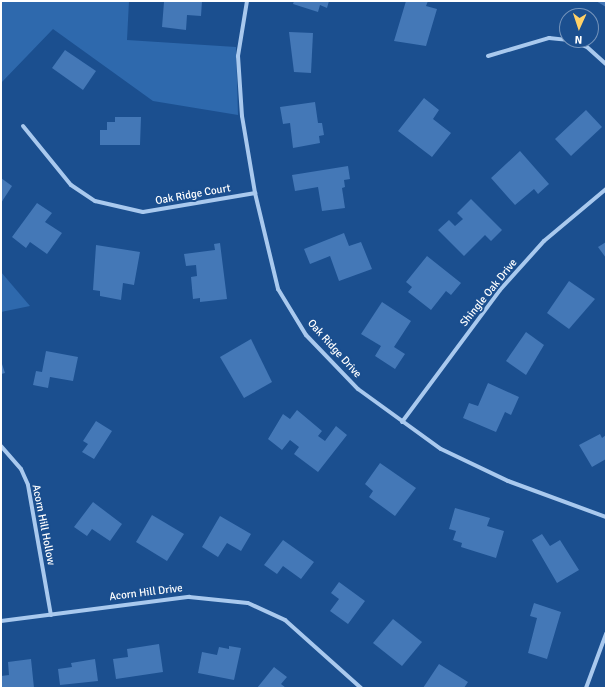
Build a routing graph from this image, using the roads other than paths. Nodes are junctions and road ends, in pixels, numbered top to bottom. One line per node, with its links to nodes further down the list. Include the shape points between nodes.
1 (247, 1): 8 (street, Oak Ridge Drive, via 238,56 242,116)
2 (559, 39): 4 (street, via 549,38)
3 (588, 48): 5 (street)
4 (488, 56)
5 (606, 64)
6 (23, 126): 8 (street, Oak Ridge Court, via 71,185 95,201 143,212)
7 (606, 189): 9 (street, Shingle Oak Drive, via 544,241 500,290)
8 (255, 193): 9 (street, Oak Ridge Drive, via 278,289 289,310 306,335 358,389)
9 (402, 422): 11 (street, Oak Ridge Drive, via 472,466)
10 (1, 446): 12 (street, Acorn Hill Hollow, via 21,469 28,485)
11 (606, 517)
12 (51, 615): 13 (street, Acorn Hill Drive); 15 (street, Acorn Hill Drive, via 189,597 248,603 285,620)
13 (1, 621)
14 (606, 634): 16 (street)
15 (361, 688)
16 (586, 688)

